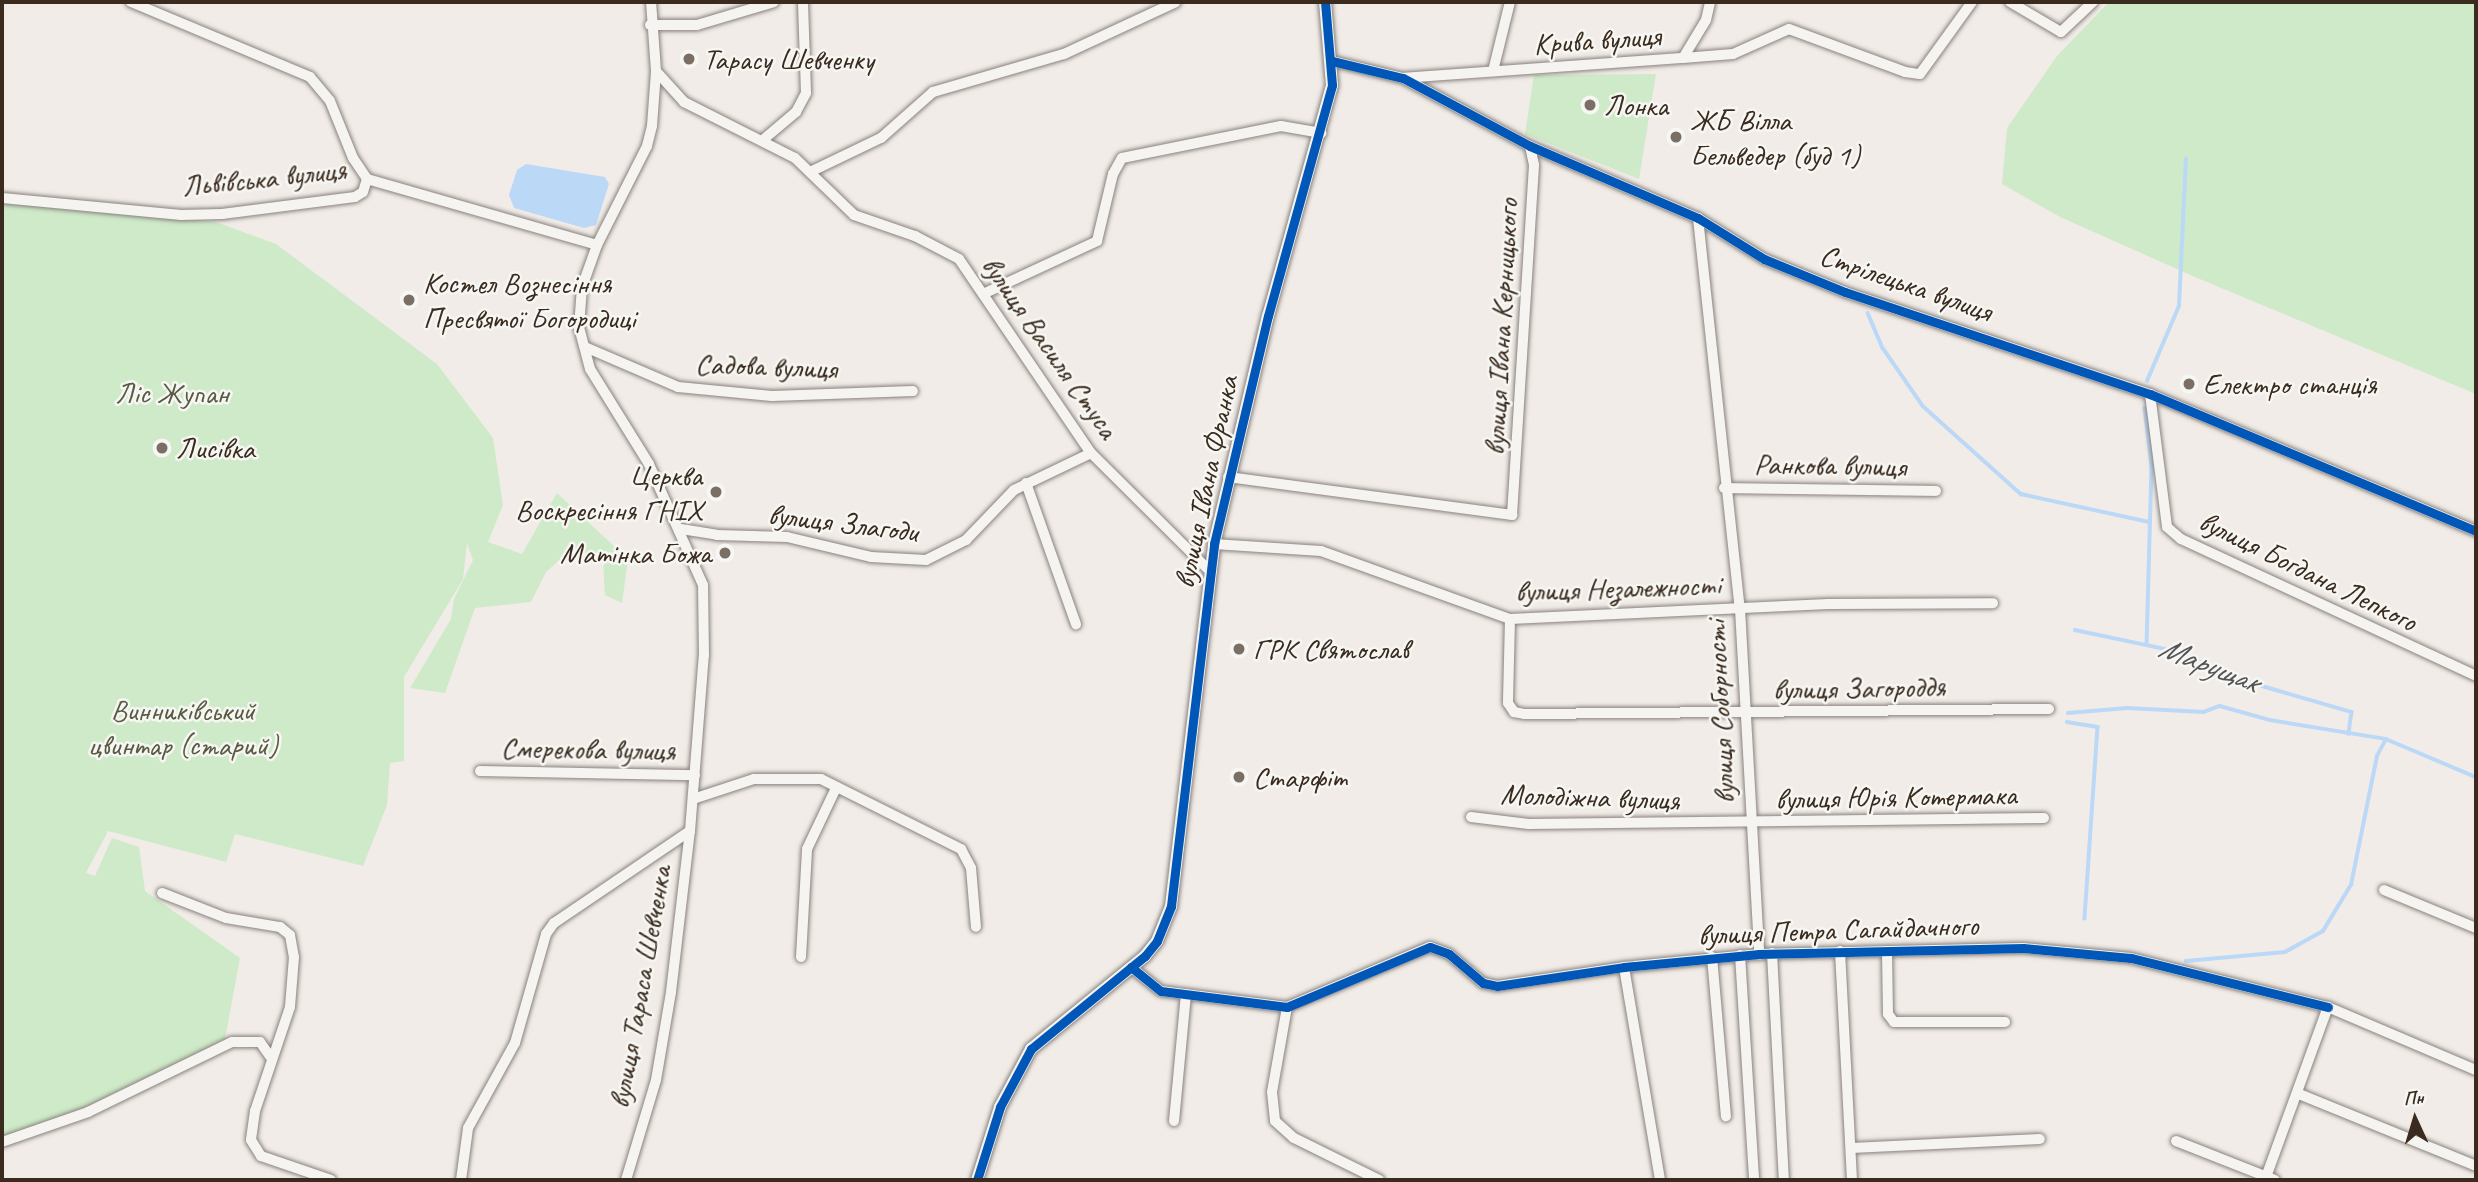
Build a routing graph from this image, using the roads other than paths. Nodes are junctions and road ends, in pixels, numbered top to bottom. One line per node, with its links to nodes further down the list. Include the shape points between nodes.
1 (131, 2): 22 (street, via 310,77 330,101 353,158)
2 (651, 2): 12 (street, вулиця Тараса Шевченка)
3 (774, 2): 12 (street, via 697,25)
4 (803, 2): 19 (street, via 806,93 796,112)
5 (1176, 2): 21 (street, via 1064,54 933,92 881,138)
6 (1325, 2): 14 (street, вулиця Івана Франка)
7 (1510, 2): 16 (street, Крива вулиця)
8 (1710, 2): 13 (street, Крива вулиця)
9 (1972, 2): 13 (street, via 1920,74 1790,29 1733,54)
10 (2010, 2): 11 (street, via 2061,33)
11 (2094, 2)
12 (650, 25): 15 (street, вулиця Тараса Шевченка)
13 (1683, 58): 16 (street, Крива вулиця)
14 (1332, 61): 17 (street, Стрілецька вулиця); 18 (street, вулиця Івана Франка, via 1331,92)
15 (656, 71): 19 (street, вулиця Василя Стуса, via 684,102); 25 (street, вулиця Тараса Шевченка, via 647,146)
16 (1493, 71): 17 (street, Крива вулиця)
17 (1403, 78): 20 (street, Стрілецька вулиця)
18 (1321, 133): 26 (street, via 1282,126 1122,158 1113,174 1097,241); 31 (street, вулиця Івана Франка, via 1297,205)
19 (764, 139): 21 (street, вулиця Василя Стуса)
20 (1530, 146): 24 (street, Стрілецька вулиця); 31 (street, вулиця Івана Керницького, via 1534,165 1515,511 1507,517 1493,516)
21 (810, 172): 26 (street, вулиця Василя Стуса, via 854,215 915,236 959,258)
22 (367, 179): 23 (street, Львівська вулиця, via 363,192 355,197 222,214 181,215); 25 (street, Львівська вулиця)
23 (2, 198)
24 (1698, 219): 29 (street, Стрілецька вулиця, via 1764,259 1845,292); 33 (street, вулиця Соборності)
25 (597, 245): 27 (street, вулиця Тараса Шевченка, via 579,307)
26 (983, 294): 30 (street, вулиця Василя Стуса)
27 (584, 347): 28 (street, Садова вулиця, via 678,387 772,396); 35 (street, вулиця Тараса Шевченка, via 590,369 649,464)
28 (913, 391)
29 (2150, 394): 36 (street, Стрілецька вулиця); 43 (street, вулиця Богдана Лепкого, via 2168,527 2193,544)
30 (1091, 453): 32 (street, вулиця Злагоди); 38 (street, вулиця Василя Стуса)
31 (1228, 477): 37 (street, вулиця Івана Франка)
32 (1026, 483): 35 (street, вулиця Злагоди, via 966,540 926,560 871,557 787,537 707,535); 42 (street)
33 (1724, 488): 34 (street, Ранкова вулиця); 40 (street, вулиця Соборності)
34 (1936, 491)
35 (681, 529): 47 (street, вулиця Тараса Шевченка, via 703,585 702,694)
36 (2476, 531)
37 (1214, 544): 38 (street, вулиця Івана Франка); 41 (street, вулиця Незалежності, via 1321,551)
38 (1209, 570): 65 (street, вулиця Івана Франка, via 1171,906 1157,941)
39 (1993, 603): 40 (street, вулиця Незалежності)
40 (1740, 609): 41 (street, вулиця Незалежності); 45 (street, вулиця Соборності)
41 (1510, 619): 45 (street, вулиця Загороддя, via 1507,687 1514,712)
42 (1076, 624)
43 (2476, 676)
44 (2049, 709): 45 (street, вулиця Загороддя)
45 (1746, 715): 52 (street, вулиця Соборності)
46 (480, 771): 47 (street, Смерекова вулиця)
47 (695, 775): 49 (street, вулиця Тараса Шевченка)
48 (836, 788): 49 (street, via 821,779 782,776 722,787); 56 (street, via 961,849 971,867); 63 (street, via 807,849)
49 (692, 799): 53 (street, вулиця Тараса Шевченка)
50 (1471, 817): 52 (street, Молодіжна вулиця, via 1529,824)
51 (2044, 818): 52 (street, вулиця Юрія Котермака)
52 (1750, 825): 61 (street, вулиця Соборності)
53 (690, 831): 83 (street, via 554,923 546,934 515,1043 468,1128); 84 (street, вулиця Тараса Шевченка, via 656,1080)
54 (2384, 890): 57 (street)
55 (162, 893): 71 (street, via 226,918 280,927 290,935 292,995)
56 (976, 927)
57 (2476, 928)
58 (1840, 951): 59 (street, вулиця Петра Сагайдачного); 60 (street, вулиця Петра Сагайдачного); 79 (street)
59 (1887, 951): 69 (street, вулиця Петра Сагайдачного, via 2023,948 2131,958); 70 (street, via 1888,1014 1894,1022)
60 (1773, 953): 61 (street, вулиця Петра Сагайдачного); 89 (street)
61 (1759, 954): 62 (street, вулиця Петра Сагайдачного)
62 (1740, 955): 64 (street, вулиця Петра Сагайдачного); 88 (street)
63 (801, 957)
64 (1712, 957): 66 (street, вулиця Петра Сагайдачного); 74 (street)
65 (1131, 967): 67 (street, via 1161,991); 85 (street, вулиця Івана Франка, via 1031,1049 999,1107)
66 (1624, 967): 68 (street, вулиця Петра Сагайдачного, via 1497,986 1483,983 1449,954 1430,947); 87 (street)
67 (1186, 995): 68 (street); 75 (street)
68 (1287, 1007): 86 (street, via 1272,1092 1275,1121 1294,1138)
69 (2328, 1007): 72 (street, вулиця Петра Сагайдачного); 73 (street)
70 (2005, 1022)
71 (272, 1059): 78 (street, via 260,1042 232,1042 88,1112); 82 (street, via 253,1121 255,1150)
72 (2476, 1070)
73 (2299, 1094): 80 (street); 81 (street)
74 (1726, 1116)
75 (1174, 1121)
76 (2040, 1139): 79 (street)
77 (2176, 1141): 81 (street)
78 (2, 1142)
79 (1851, 1148): 90 (street)
80 (2476, 1166)
81 (2270, 1178)
82 (331, 1180)
83 (461, 1180)
84 (626, 1180)
85 (977, 1180)
86 (1379, 1180)
87 (1660, 1180)
88 (1754, 1180)
89 (1784, 1180)
90 (1852, 1180)

